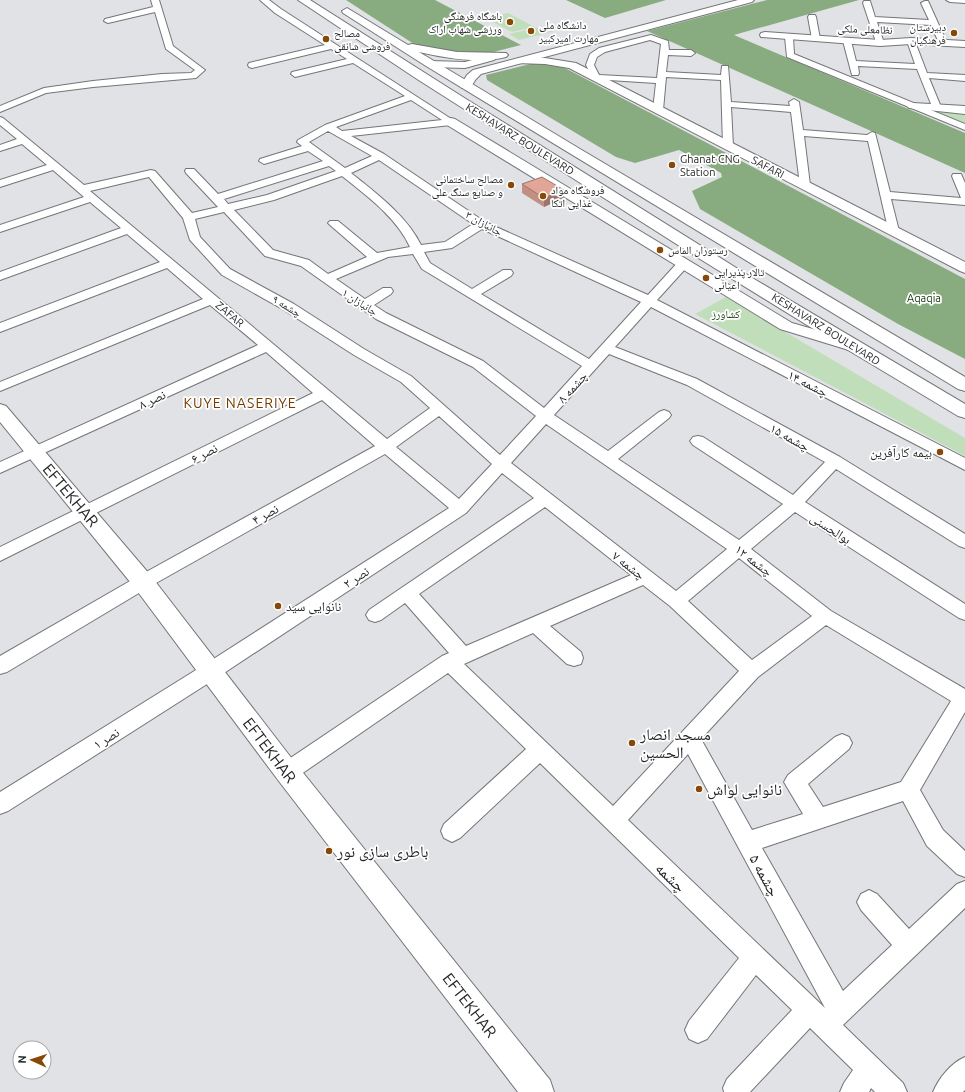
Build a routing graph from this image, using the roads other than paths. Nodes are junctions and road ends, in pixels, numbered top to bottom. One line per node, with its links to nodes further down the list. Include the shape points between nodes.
1 (155, 0): 11 (street)
2 (264, 0): 26 (street)
3 (303, 0): 54 (main road, KESHAVARZ BOULEVARD)
4 (714, 0): 29 (main road)
5 (749, 0): 25 (main road)
6 (950, 0): 7 (street)
7 (962, 2)
8 (867, 3): 13 (street)
9 (925, 3): 15 (street)
10 (336, 4): 18 (main road, KESHAVARZ BOULEVARD)
11 (156, 9): 14 (street); 51 (street, via 169,47 201,70 193,76 44,91)
12 (812, 17): 19 (street)
13 (872, 19): 15 (street); 22 (street)
14 (108, 21)
15 (934, 23): 23 (street)
16 (765, 35): 17 (street, نظامعلی ملکی)
17 (789, 37): 19 (street, نظامعلی ملکی); 45 (street, via 790,55)
18 (391, 39): 29 (main road, via 442,54 471,57); 33 (main road, KESHAVARZ BOULEVARD)
19 (816, 39): 20 (street, نظامعلی ملکی)
20 (847, 41): 22 (street, نظامعلی ملکی); 32 (street)
21 (911, 41): 22 (street, نظامعلی ملکی); 23 (street, نظامعلی ملکی); 38 (street)
22 (880, 43)
23 (943, 43): 24 (street, نظامعلی ملکی)
24 (965, 44)
25 (580, 45): 31 (main road); 36 (street)
26 (331, 46): 30 (street); 34 (street)
27 (665, 47): 28 (street); 41 (street, via 651,37 602,50 593,56 590,65); 42 (street)
28 (691, 53)
29 (502, 55): 35 (main road)
30 (353, 60): 40 (street); 47 (street)
31 (519, 61): 36 (street, SAFARI); 39 (main road)
32 (853, 62): 38 (street); 45 (street)
33 (430, 64): 35 (main road); 46 (main road, KESHAVARZ BOULEVARD)
34 (252, 65)
35 (465, 65): 39 (main road)
36 (572, 65): 41 (street, SAFARI)
37 (725, 68): 43 (street)
38 (922, 71): 44 (street); 50 (street)
39 (477, 72): 46 (main road)
40 (294, 74)
41 (596, 77): 42 (street); 52 (street, SAFARI)
42 (662, 78): 43 (street); 52 (street)
43 (726, 78): 48 (street)
44 (965, 78)
45 (858, 83): 49 (street)
46 (466, 86): 104 (main road, KESHAVARZ BOULEVARD)
47 (411, 97): 56 (street); 57 (street)
48 (726, 104): 59 (street, via 795,105); 63 (street)
49 (913, 106): 50 (street); 58 (street)
50 (936, 107): 53 (street)
51 (0, 110)
52 (658, 110): 63 (street, SAFARI)
53 (965, 110)
54 (480, 114): 56 (street); 101 (main road, KESHAVARZ BOULEVARD)
55 (0, 120): 61 (street, ZAFAR)
56 (451, 122): 60 (street); 89 (street)
57 (328, 127): 60 (street, جانبازان ۳); 62 (street)
58 (965, 127)
59 (798, 133): 73 (street); 75 (street, via 872,136)
60 (341, 134): 65 (street, جانبازان ۳)
61 (24, 140): 64 (street); 68 (street, ZAFAR)
62 (306, 145): 66 (street); 67 (street)
63 (728, 146): 73 (street, SAFARI)
64 (0, 148)
65 (380, 156): 70 (street); 82 (street, جانبازان ۳)
66 (264, 161)
67 (332, 162): 70 (street); 77 (street)
68 (55, 166): 72 (street); 74 (street, ZAFAR)
69 (190, 171): 77 (street, جانبازان ۱)
70 (344, 172): 79 (street, via 270,198); 86 (street, via 405,228)
71 (957, 176): 76 (street)
72 (0, 184)
73 (805, 186): 85 (street, SAFARI)
74 (88, 194): 80 (street, چشمه ۹, via 134,173 152,173); 83 (street, چشمه ۹); 84 (street, ZAFAR)
75 (885, 195): 78 (street); 85 (street)
76 (965, 196)
77 (217, 198): 79 (street, جانبازان ۱)
78 (965, 202)
79 (227, 209): 80 (street); 93 (street, جانبازان ۱, via 269,253 304,263)
80 (189, 217): 107 (street, چشمه ۹, via 194,238 226,272 289,307 406,379)
81 (334, 223): 87 (street)
82 (480, 224): 86 (street, via 448,245); 97 (street, جانبازان ۳)
83 (0, 228)
84 (130, 229): 88 (street, ZAFAR); 92 (street)
85 (893, 231): 90 (street, SAFARI)
86 (417, 249): 87 (street, via 392,252); 95 (street, via 426,266)
87 (375, 258): 93 (street)
88 (169, 263): 96 (street, ZAFAR); 99 (street)
89 (684, 264): 97 (street, چشمه ۸); 101 (street, via 786,326)
90 (965, 268)
91 (507, 273): 95 (street)
92 (0, 276)
93 (326, 279): 98 (street, جانبازان ۱)
94 (387, 291): 98 (street)
95 (472, 294): 103 (street)
96 (213, 300): 100 (street, ZAFAR); 105 (street)
97 (650, 301): 102 (street, چشمه ۸); 118 (street, چشمه ۱۴)
98 (365, 305): 111 (street, جانبازان ۱, via 381,316 478,364)
99 (0, 328)
100 (268, 346): 106 (street, ZAFAR); 114 (street, نصر ۸)
101 (852, 346): 109 (main road, KESHAVARZ BOULEVARD)
102 (607, 348): 103 (street, چشمه ۸); 116 (street, چشمه ۱۵, via 692,382)
103 (591, 366): 111 (street, چشمه ۸)
104 (963, 384)
105 (0, 387)
106 (324, 393): 113 (street, ZAFAR); 123 (street, نصر ۶)
107 (439, 409): 113 (street, نصر ۴); 117 (street, چشمه ۹)
108 (0, 410): 114 (street, EFTEKHAR)
109 (965, 412)
110 (664, 415): 115 (street)
111 (545, 416): 115 (street, چشمه ۱۲); 117 (street, چشمه ۸)
112 (698, 441): 121 (street, بوالحسنی)
113 (387, 446): 122 (street, ZAFAR); 128 (street, نصر ۴)
114 (35, 452): 119 (street, نصر ۸); 123 (street, EFTEKHAR)
115 (608, 459): 125 (street, چشمه ۱۲)
116 (835, 461): 121 (street); 124 (street, چشمه ۱۵)
117 (501, 464): 120 (street, چشمه ۷); 122 (street, چشمه ۸)
118 (965, 465)
119 (0, 468)
120 (544, 499): 127 (street, چشمه ۷); 129 (street)
121 (794, 504): 125 (street); 131 (street, بوالحسنی)
122 (460, 509): 138 (street, نصر ۲)
123 (85, 512): 126 (street, نصر ۶); 128 (street, EFTEKHAR)
124 (965, 542)
125 (739, 549): 130 (street); 133 (street, چشمه ۱۲)
126 (0, 555)
127 (644, 577): 130 (street, چشمه ۷); 134 (street)
128 (143, 582): 137 (street, نصر ۴); 138 (street, EFTEKHAR)
129 (407, 593): 132 (street); 136 (street, چشمه)
130 (676, 601): 139 (street, چشمه ۷)
131 (965, 613)
132 (375, 615)
133 (825, 616): 139 (street); 140 (street, چشمه ۱۲)
134 (535, 624): 135 (street); 136 (street)
135 (574, 658)
136 (456, 659): 143 (street, چشمه); 144 (street)
137 (0, 666)
138 (211, 671): 144 (street, EFTEKHAR); 146 (street, نصر ۱)
139 (751, 671): 141 (street)
140 (964, 699): 145 (street)
141 (690, 738): 148 (street); 150 (street, چشمه ۵)
142 (842, 743): 147 (street, via 795,782)
143 (539, 750): 148 (street, چشمه); 149 (street)
144 (287, 772): 161 (street, EFTEKHAR)
145 (908, 790): 147 (street); 151 (street, via 935,838)
146 (0, 804)
147 (818, 819): 150 (street)
148 (613, 822): 155 (street, چشمه)
149 (452, 831)
150 (747, 842): 156 (street, چشمه ۵)
151 (965, 866)
152 (965, 892): 154 (street)
153 (869, 902): 154 (street)
154 (908, 946): 156 (street)
155 (754, 958): 156 (street, چشمه); 157 (street)
156 (824, 1015): 158 (street, چشمه); 160 (street)
157 (698, 1030)
158 (870, 1068): 162 (street); 163 (street, چشمه)
159 (965, 1070): 164 (street)
160 (736, 1088)
161 (538, 1092)
162 (854, 1092)
163 (894, 1092)
164 (946, 1092)

